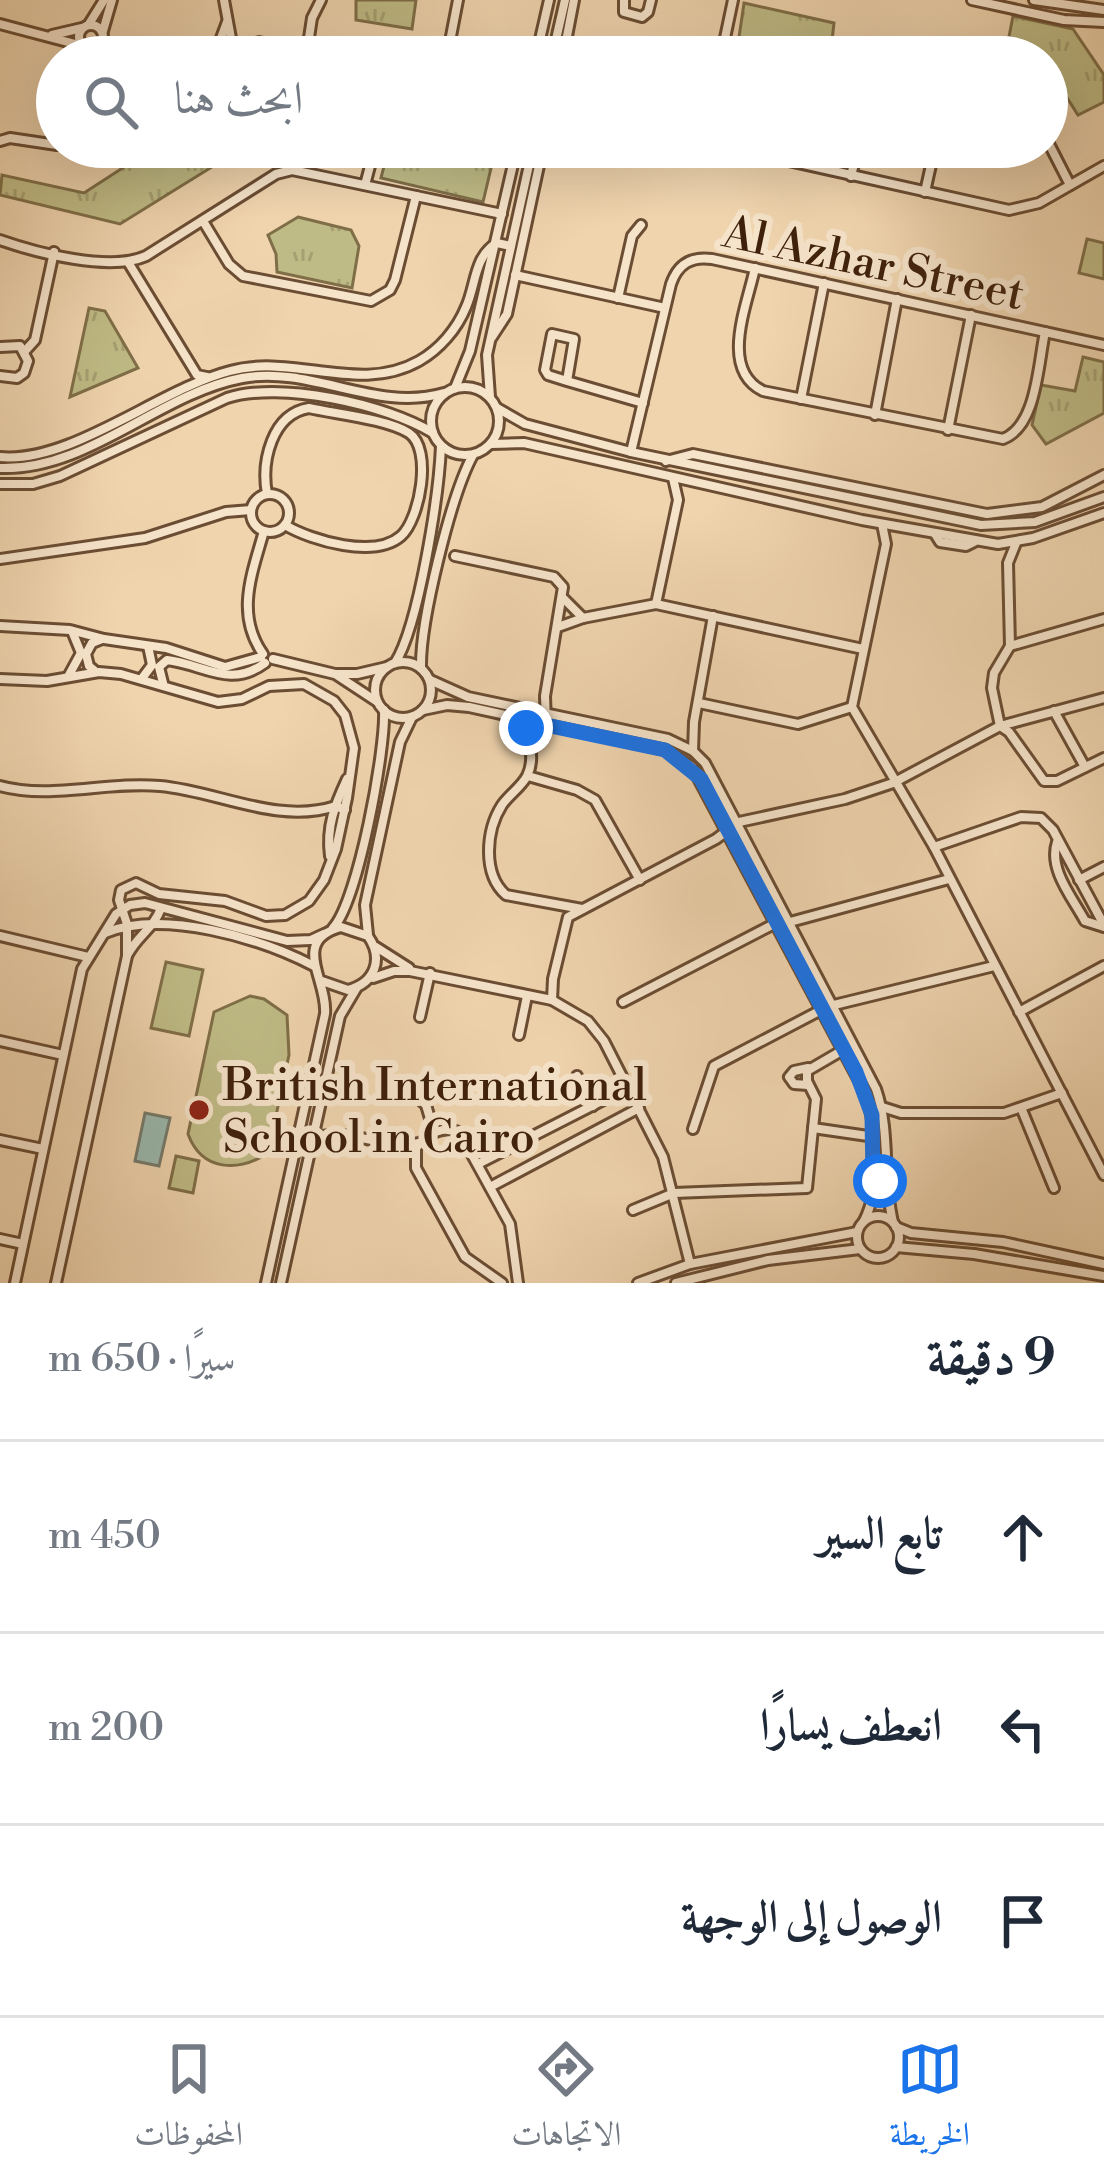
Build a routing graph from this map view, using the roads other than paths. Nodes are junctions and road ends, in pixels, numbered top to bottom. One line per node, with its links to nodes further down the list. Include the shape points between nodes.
1 (108, 0): 17 (street); 19 (street)
2 (224, 0): 14 (street)
3 (321, 0): 24 (street)
4 (458, 0): 25 (street)
5 (549, 0): 26 (street)
6 (565, 0): 27 (street)
7 (574, 0): 28 (street)
8 (623, 0): 9 (street, via 624,12 638,17)
9 (651, 0)
10 (733, 0): 29 (street)
11 (972, 0): 15 (street)
12 (1034, 0): 13 (street)
13 (1104, 10)
14 (228, 21): 22 (street); 23 (street)
15 (1104, 22)
16 (0, 24): 18 (street)
17 (85, 26): 18 (street); 19 (street); 21 (street)
18 (50, 35): 20 (street)
19 (104, 35)
20 (53, 36)
21 (80, 36)
22 (223, 36)
23 (231, 36)
24 (309, 36)
25 (451, 36)
26 (541, 36)
27 (557, 36)
28 (567, 36)
29 (725, 36)
30 (0, 141): 31 (street)
31 (36, 142)
32 (1104, 166): 43 (street)
33 (369, 168): 42 (street)
34 (512, 168): 46 (street)
35 (528, 168): 51 (street)
36 (538, 168): 55 (street)
37 (816, 168): 41 (street)
38 (853, 168): 41 (street)
39 (930, 168): 44 (street)
40 (1061, 168): 43 (street)
41 (851, 176): 44 (street)
42 (365, 185): 45 (street); 47 (street, via 284,171)
43 (1070, 185): 44 (street, via 1009,210)
44 (925, 193)
45 (416, 196): 46 (street); 47 (street, via 395,280 371,301 243,276)
46 (502, 214): 50 (street)
47 (202, 221): 53 (street)
48 (640, 225): 57 (street)
49 (0, 240): 52 (street)
50 (497, 243): 51 (street); 66 (street); 68 (street, via 481,260 460,320 429,354 386,374)
51 (512, 246): 62 (street)
52 (54, 252): 53 (street); 65 (street)
53 (128, 262): 70 (street)
54 (754, 268): 56 (street, Al Azhar Street); 59 (street, Al Azhar Street, via 691,260 675,274); 77 (street, via 741,371 757,389)
55 (515, 275): 57 (street); 62 (street)
56 (824, 284): 58 (street, Al Azhar Street); 77 (street)
57 (618, 298): 59 (street)
58 (897, 299): 60 (street, Al Azhar Street); 80 (street)
59 (665, 308): 78 (street, Al Azhar Street)
60 (971, 315): 61 (street, Al Azhar Street); 83 (street)
61 (1045, 332): 63 (street, Al Azhar Street); 83 (street, via 1018,432 995,440)
62 (491, 338): 67 (street)
63 (1104, 345)
64 (0, 347): 65 (street)
65 (25, 351): 69 (street, via 24,373)
66 (466, 365): 67 (street); 73 (street)
67 (485, 371): 76 (street)
68 (317, 375): 71 (street, via 259,366); 74 (street, via 405,400)
69 (0, 376)
70 (194, 379): 71 (street); 75 (street); 93 (street)
71 (214, 381): 75 (street)
72 (567, 381): 72 (street, via 574,339 552,334 544,370); 78 (street)
73 (455, 388): 74 (street); 76 (street)
74 (444, 394): 85 (street, via 430,416)
75 (192, 397): 81 (street)
76 (490, 397): 79 (street)
77 (801, 399): 80 (street)
78 (643, 403): 89 (street, Al Azhar Street)
79 (497, 408): 86 (street); 89 (street, via 524,424)
80 (875, 415): 83 (street)
81 (147, 416): 82 (street); 84 (street)
82 (117, 430): 87 (street); 93 (street, via 65,457)
83 (948, 430)
84 (153, 433): 85 (street, via 227,398 268,390 385,412); 87 (street)
85 (433, 434): 88 (street)
86 (491, 444): 90 (street); 96 (street, via 524,443)
87 (125, 446): 98 (street, via 46,481)
88 (441, 446): 90 (street); 132 (street, via 409,630)
89 (631, 452): 92 (street)
90 (473, 455): 134 (street, via 456,494)
91 (0, 457): 93 (street)
92 (666, 461): 95 (street, via 693,454 987,514 1042,507); 99 (street)
93 (27, 462): 94 (street)
94 (0, 468)
95 (1104, 475)
96 (673, 478): 97 (street); 102 (street)
97 (693, 483): 102 (street); 103 (street)
98 (0, 484)
99 (776, 484): 101 (street, via 999,527); 103 (street)
100 (267, 494): 104 (street); 107 (street, via 286,503); 107 (street, via 275,432 296,410 404,430 418,442 424,460 412,522 396,539 365,546)
101 (1104, 497)
102 (678, 500): 117 (street)
103 (772, 500): 106 (street)
104 (251, 510): 109 (street); 114 (street, via 145,538)
105 (1104, 513): 110 (street)
106 (882, 524): 108 (street); 111 (street)
107 (286, 525): 109 (street)
108 (903, 528): 111 (street); 112 (street)
109 (264, 531): 131 (street, via 246,607)
110 (1017, 543): 112 (street); 115 (street)
111 (886, 544): 129 (street)
112 (998, 544): 115 (street)
113 (455, 556): 116 (street, via 554,577)
114 (0, 560)
115 (1008, 563): 123 (street)
116 (564, 599): 119 (street); 122 (street)
117 (656, 604): 118 (street); 119 (street)
118 (713, 616): 129 (street); 144 (street)
119 (583, 618): 122 (street)
120 (1104, 619): 126 (street)
121 (0, 626): 124 (street)
122 (558, 628): 142 (street)
123 (1012, 629): 126 (street); 128 (street)
124 (70, 630): 125 (street); 130 (street)
125 (104, 639): 127 (street); 130 (street)
126 (1028, 641): 128 (street)
127 (148, 645): 131 (street, via 225,667); 133 (street)
128 (1010, 646): 155 (street, via 992,680)
129 (862, 649): 145 (street)
130 (83, 653): 135 (street); 139 (street)
131 (265, 659): 133 (street, via 235,676 173,659); 136 (street)
132 (392, 665): 134 (street); 136 (street); 146 (street, via 377,681)
133 (156, 666): 137 (street); 141 (street)
134 (421, 668): 140 (street)
135 (99, 672): 137 (street); 139 (street)
136 (335, 674): 146 (street)
137 (142, 677): 141 (street)
138 (0, 679): 139 (street)
139 (61, 679)
140 (430, 680): 147 (street); 148 (street)
141 (164, 684): 160 (street, via 218,703 286,683 320,691 352,731)
142 (545, 696): 147 (street); 150 (street)
143 (1104, 698): 149 (street)
144 (699, 703): 145 (street, via 798,724); 153 (street)
145 (852, 707): 163 (street)
146 (382, 708): 151 (street); 191 (street, via 382,753 351,897)
147 (524, 708): 150 (street)
148 (423, 710): 151 (street); 152 (street, via 459,705)
149 (1054, 711): 155 (street); 161 (street)
150 (548, 713): 154 (street); 157 (street)
151 (412, 717): 194 (street, via 365,905)
152 (522, 720): 154 (street); 156 (street)
153 (694, 722): 157 (street); 158 (street)
154 (546, 724): 156 (street); 157 (street)
155 (1000, 726): 161 (street, via 1044,781); 163 (street)
156 (531, 741): 162 (street)
157 (666, 745): 158 (street); 172 (street, via 701,779)
158 (694, 751): 169 (street)
159 (1104, 758): 161 (street)
160 (351, 766): 165 (street); 166 (street)
161 (1085, 767)
162 (528, 776): 177 (street, via 595,800); 179 (street, via 499,809 492,873 506,895)
163 (893, 783): 168 (street); 174 (street)
164 (0, 786): 167 (street, via 158,786)
165 (333, 806): 166 (street); 167 (street); 170 (street)
166 (344, 810): 170 (street)
167 (313, 812): 170 (street)
168 (754, 819): 169 (street); 171 (street)
169 (739, 822): 171 (street); 172 (street)
170 (335, 827): 180 (street, via 318,892 285,915 136,883 121,890)
171 (743, 833): 172 (street); 185 (street)
172 (729, 835): 177 (street); 186 (street)
173 (1058, 840): 174 (street, via 1032,816); 178 (street); 189 (street, via 1057,869 1085,921)
174 (934, 847): 176 (street)
175 (1104, 867): 178 (street)
176 (949, 879): 185 (street); 199 (street)
177 (640, 880): 182 (street)
178 (1079, 880): 189 (street)
179 (556, 906): 182 (street); 183 (street)
180 (123, 908): 181 (street); 187 (street); 192 (street)
181 (161, 908): 184 (street); 188 (street)
182 (583, 909): 183 (street)
183 (568, 917): 205 (street)
184 (215, 919): 190 (street); 191 (street, via 289,941)
185 (790, 922): 198 (street)
186 (776, 923): 198 (street); 206 (street)
187 (128, 924): 188 (street); 192 (street); 195 (street)
188 (155, 925): 190 (street); 195 (street)
189 (1104, 926)
190 (212, 932): 197 (street)
191 (328, 932): 194 (street, via 351,927); 197 (street, via 314,949)
192 (103, 934): 196 (street)
193 (0, 936): 196 (street)
194 (371, 940): 201 (street, via 396,963); 203 (street, via 376,964)
195 (127, 956): 265 (street)
196 (88, 957): 214 (street)
197 (314, 966): 202 (street)
198 (806, 966): 207 (street); 208 (street)
199 (994, 966): 207 (street); 209 (street)
200 (1104, 966): 209 (street)
201 (430, 975): 203 (street, via 399,970); 204 (street); 210 (street)
202 (322, 981): 203 (street, via 339,990); 217 (street, via 326,1006)
203 (362, 985): 228 (street, via 340,1016)
204 (526, 996): 205 (street); 211 (street)
205 (547, 999): 221 (street, via 588,1021)
206 (623, 1002)
207 (834, 1005): 224 (street)
208 (823, 1009): 213 (street); 231 (street, via 714,1066)
209 (1018, 1012): 222 (street)
210 (420, 1017)
211 (519, 1035)
212 (0, 1040): 214 (street)
213 (844, 1050): 215 (street); 234 (street)
214 (63, 1055): 239 (street)
215 (809, 1067): 220 (street); 220 (street, via 790,1077)
216 (300, 1073): 217 (street)
217 (311, 1075): 266 (street)
218 (574, 1077): 223 (street)
219 (404, 1085): 233 (street, via 424,1103)
220 (809, 1085): 230 (street)
221 (629, 1087): 223 (street); 225 (street)
222 (1062, 1094): 226 (street); 242 (street)
223 (590, 1107): 241 (street)
224 (882, 1107): 227 (street); 229 (street)
225 (640, 1108): 245 (street); 247 (street)
226 (1022, 1109): 227 (street); 246 (street)
227 (901, 1113): 229 (street)
228 (318, 1115): 232 (street); 235 (street)
229 (886, 1125): 244 (street)
230 (813, 1128): 234 (street); 247 (street, via 803,1190)
231 (693, 1129)
232 (334, 1132): 235 (street); 238 (street)
233 (435, 1133): 237 (street); 241 (street, via 455,1130)
234 (875, 1137): 243 (street)
235 (313, 1138): 267 (street)
236 (0, 1141): 239 (street)
237 (419, 1143): 238 (street); 240 (street)
238 (398, 1147): 240 (street)
239 (44, 1149): 253 (street)
240 (415, 1163): 263 (street, via 465,1257)
241 (478, 1164): 245 (street)
242 (1104, 1175)
243 (873, 1179): 244 (street); 249 (street)
244 (886, 1179): 250 (street)
245 (490, 1187): 261 (street, via 513,1233)
246 (1054, 1188)
247 (674, 1193): 248 (street); 260 (street)
248 (633, 1210)
249 (864, 1221): 250 (street, via 875,1216); 251 (street)
250 (894, 1225): 254 (street); 255 (street)
251 (857, 1232): 256 (street); 260 (street)
252 (0, 1239): 253 (street)
253 (23, 1244): 264 (street)
254 (896, 1247): 256 (street, via 875,1258); 258 (street)
255 (1030, 1247): 258 (street); 259 (street)
256 (860, 1249): 270 (street)
257 (1104, 1255): 259 (street)
258 (1028, 1262): 262 (street)
259 (1099, 1263)
260 (690, 1264): 269 (street)
261 (516, 1270): 263 (street); 268 (street)
262 (1104, 1276)
263 (500, 1281)
264 (15, 1283)
265 (56, 1283)
266 (266, 1283)
267 (281, 1283)
268 (518, 1283)
269 (638, 1283)
270 (676, 1283)

